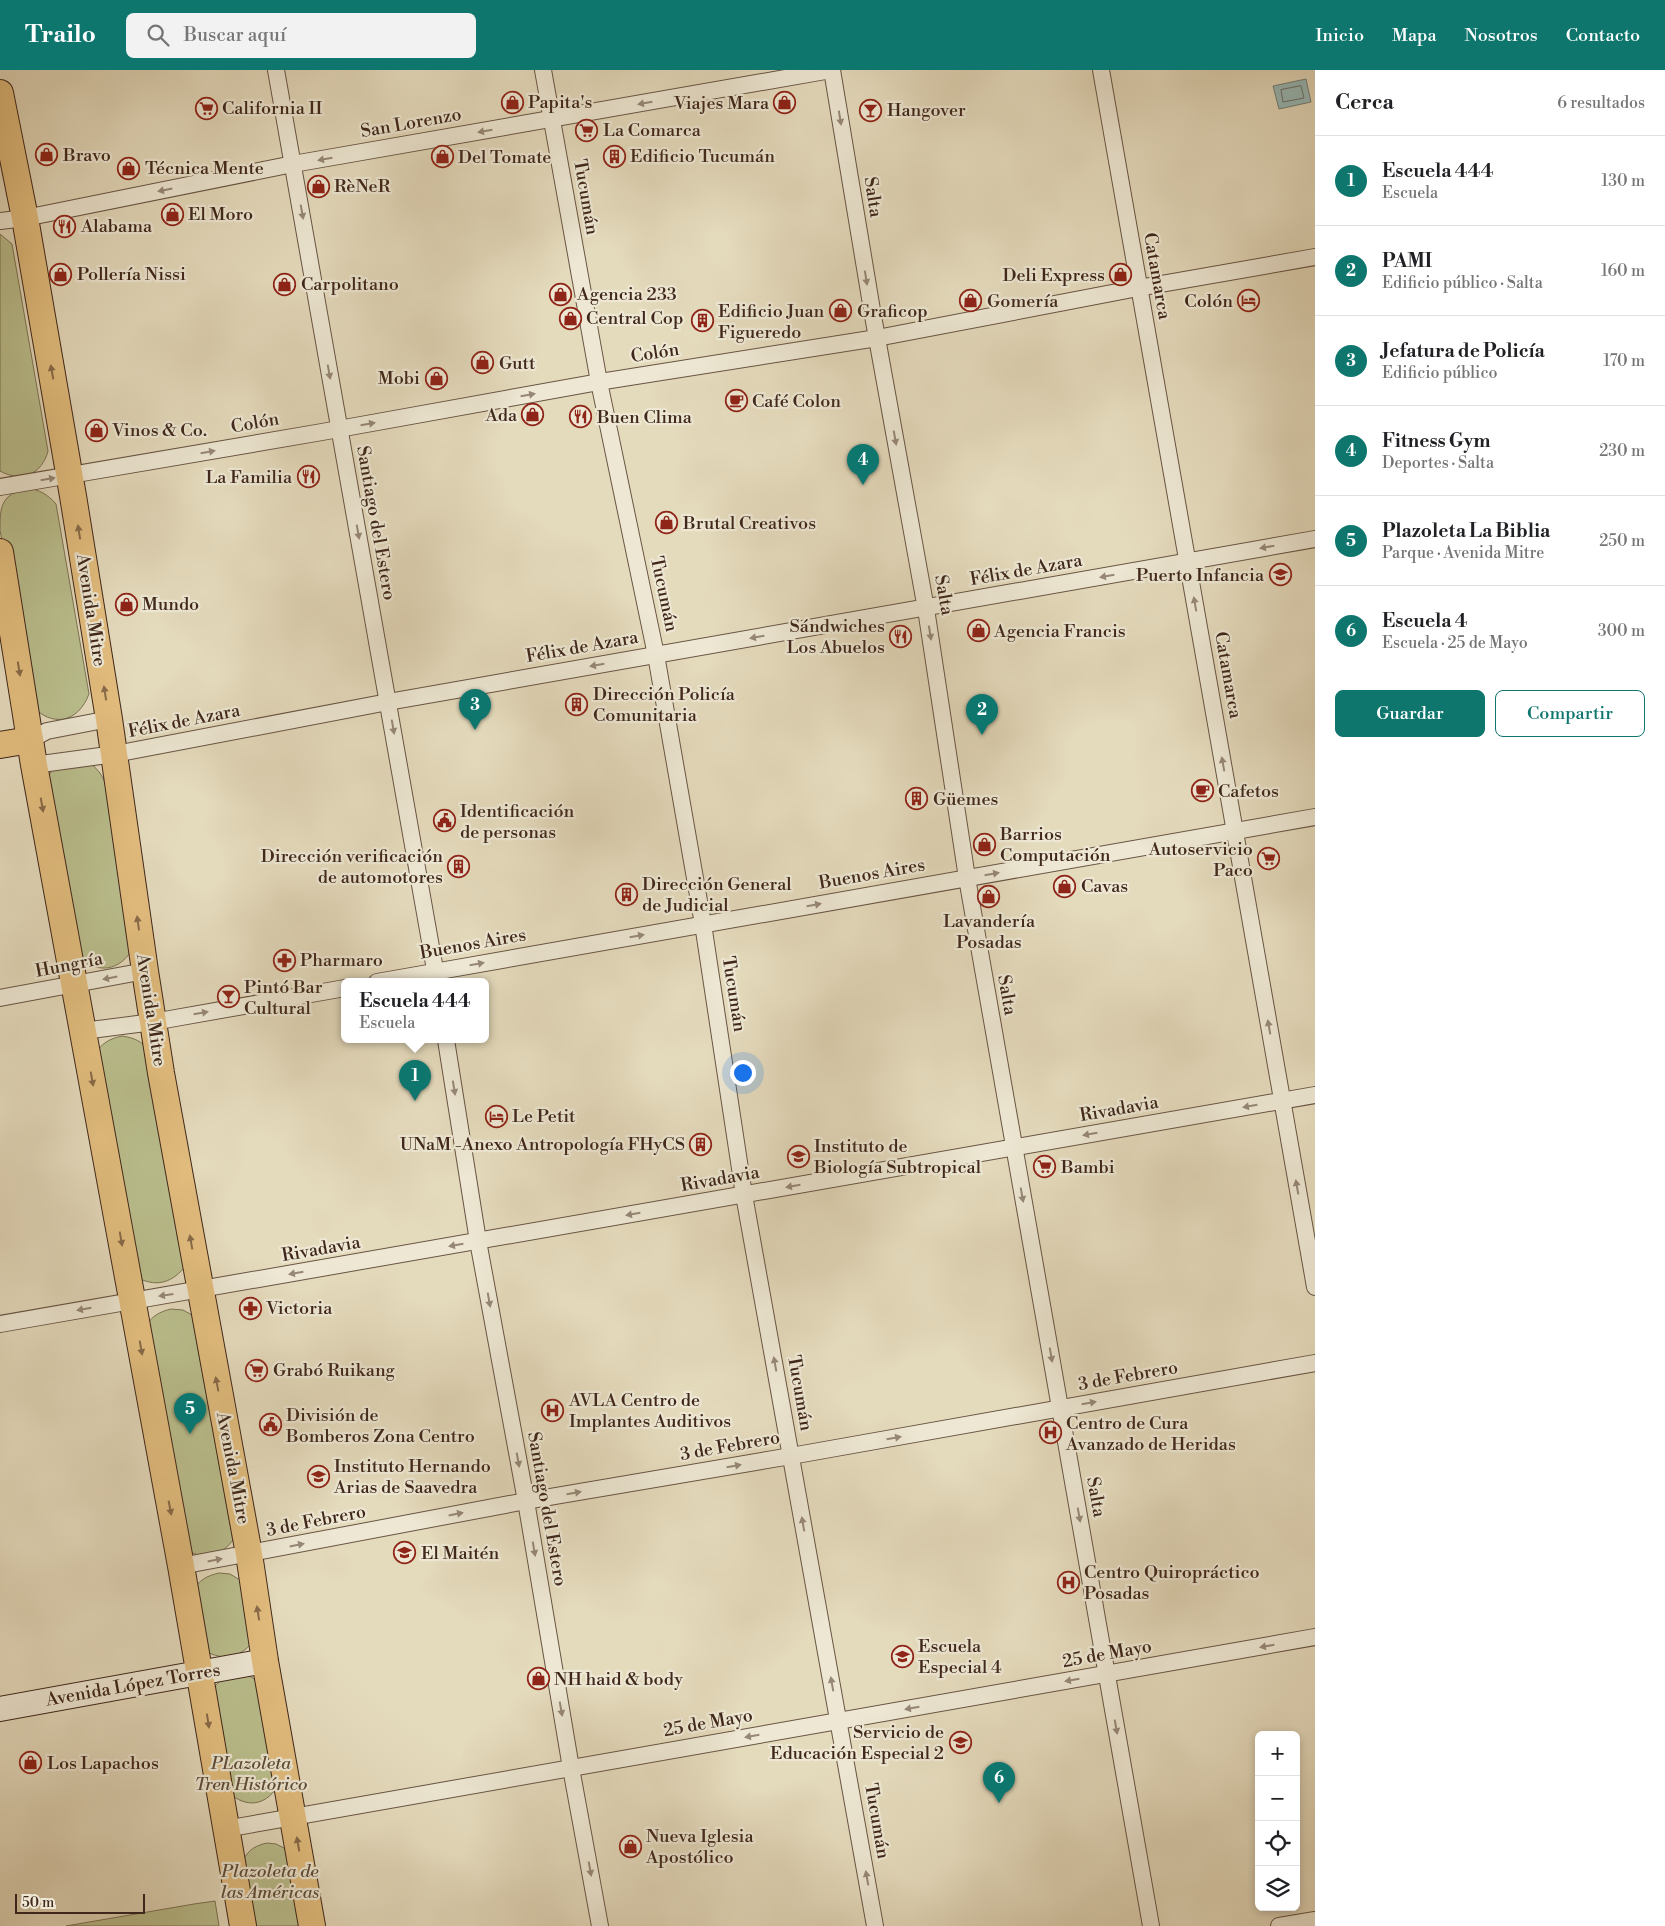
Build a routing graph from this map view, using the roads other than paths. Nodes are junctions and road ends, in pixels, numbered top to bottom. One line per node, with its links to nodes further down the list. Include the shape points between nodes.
1 (276, 70): 7 (street, Santiago del Estero)
2 (543, 70): 6 (street, Tucumán)
3 (832, 70): 6 (street, San Lorenzo, one-way to 6); 12 (street, Salta, one-way to 12)
4 (1101, 70): 11 (street, Catamarca)
5 (0, 93): 8 (main road, Avenida Mitre)
6 (552, 119): 7 (street, San Lorenzo, one-way to 7); 13 (street, Tucumán)
7 (294, 164): 8 (street, San Lorenzo, one-way to 8); 14 (street, Santiago del Estero, one-way to 14)
8 (26, 218): 9 (street, San Lorenzo); 15 (main road, Avenida Mitre, one-way to 8)
9 (0, 221)
10 (1315, 257): 11 (street, Colón)
11 (1138, 288): 12 (street, Colón); 19 (street, Catamarca)
12 (877, 338): 13 (street, Colón); 20 (street, Salta, one-way to 20)
13 (599, 382): 14 (street, Colón, one-way to 13); 21 (street, Tucumán)
14 (339, 429): 15 (street, Colón, one-way to 14); 22 (street, Santiago del Estero, one-way to 22)
15 (69, 476): 16 (street, Colón, one-way to 15); 23 (main road, Avenida Mitre, one-way to 15)
16 (0, 487)
17 (1315, 539): 19 (street, Félix de Azara, one-way to 19)
18 (0, 552): 25 (main road, one-way to 25)
19 (1188, 562): 20 (street, Félix de Azara, one-way to 20); 28 (street, Catamarca, one-way to 19)
20 (926, 608): 21 (street, Félix de Azara, one-way to 21); 29 (street, Salta, one-way to 29)
21 (656, 655): 22 (street, Félix de Azara, one-way to 22); 30 (street, Tucumán)
22 (388, 702): 26 (street, Félix de Azara); 32 (street, Santiago del Estero, one-way to 32)
23 (109, 719): 25 (street, via 47,731); 26 (main road, Avenida Mitre)
24 (0, 745): 25 (main road)
25 (32, 752): 26 (street, Félix de Azara); 33 (main road, one-way to 33)
26 (115, 754): 31 (main road, Avenida Mitre, one-way to 26)
27 (1315, 817): 28 (street, Buenos Aires)
28 (1235, 831): 29 (street, Buenos Aires, one-way to 28); 40 (street, Catamarca, one-way to 28)
29 (967, 878): 30 (street, Buenos Aires, one-way to 29); 41 (street, Salta)
30 (702, 924): 32 (street, Buenos Aires, one-way to 30); 42 (street, Tucumán)
31 (145, 971): 33 (street, Hungría, one-way to 33); 36 (main road, Avenida Mitre)
32 (436, 977)
33 (74, 985): 35 (street, Hungría); 37 (main road)
34 (341, 989): 36 (street, one-way to 34)
35 (0, 998)
36 (154, 1022): 37 (street); 45 (main road, Avenida Mitre, one-way to 36)
37 (83, 1031): 46 (main road, one-way to 46)
38 (446, 1043): 43 (street, Santiago del Estero, one-way to 43)
39 (1315, 1095): 40 (street, Rivadavia)
40 (1282, 1100): 41 (street, Rivadavia, one-way to 41); 44 (street, Catamarca, one-way to 40)
41 (1014, 1147): 42 (street, Rivadavia, one-way to 42); 49 (street, Salta, one-way to 49)
42 (744, 1195): 43 (street, Rivadavia, one-way to 43); 50 (street, Tucumán, one-way to 42)
43 (478, 1241): 45 (street, Rivadavia, one-way to 45); 51 (street, Santiago del Estero, one-way to 51)
44 (1315, 1287)
45 (200, 1290): 46 (street, Rivadavia, one-way to 46); 52 (main road, Avenida Mitre, one-way to 45)
46 (132, 1300): 47 (street, Rivadavia, one-way to 47); 53 (main road, one-way to 53)
47 (0, 1324)
48 (1315, 1363): 49 (street, 3 de Febrero, one-way to 48)
49 (1060, 1408): 50 (street, 3 de Febrero, one-way to 49); 57 (street, Salta, one-way to 57)
50 (791, 1456): 51 (street, 3 de Febrero, one-way to 50); 59 (street, Tucumán, one-way to 50)
51 (526, 1501): 52 (street, 3 de Febrero, one-way to 51); 60 (street, Santiago del Estero, one-way to 60)
52 (249, 1554): 53 (street, 3 de Febrero, one-way to 52); 55 (main road, Avenida Mitre, one-way to 52)
53 (181, 1566): 56 (main road)
54 (1315, 1637): 57 (street, 25 de Mayo, one-way to 57)
55 (266, 1661): 56 (main road, Avenida López Torres); 61 (main road, Avenida Mitre)
56 (200, 1673): 58 (main road, Avenida López Torres); 62 (main road, one-way to 62)
57 (1106, 1674): 59 (street, 25 de Mayo, one-way to 59); 68 (street, Salta, one-way to 68)
58 (0, 1709)
59 (838, 1721): 60 (street, 25 de Mayo, one-way to 60); 67 (street, Tucumán, one-way to 59)
60 (571, 1768): 61 (street, 25 de Mayo); 66 (street, Santiago del Estero, one-way to 66)
61 (293, 1817): 62 (street, 25 de Mayo); 65 (main road, Avenida Mitre, one-way to 61)
62 (226, 1829): 64 (main road)
63 (1315, 1920): 69 (street)
64 (243, 1926)
65 (312, 1926)
66 (600, 1926)
67 (875, 1926)
68 (1151, 1926)
69 (1279, 1926)

